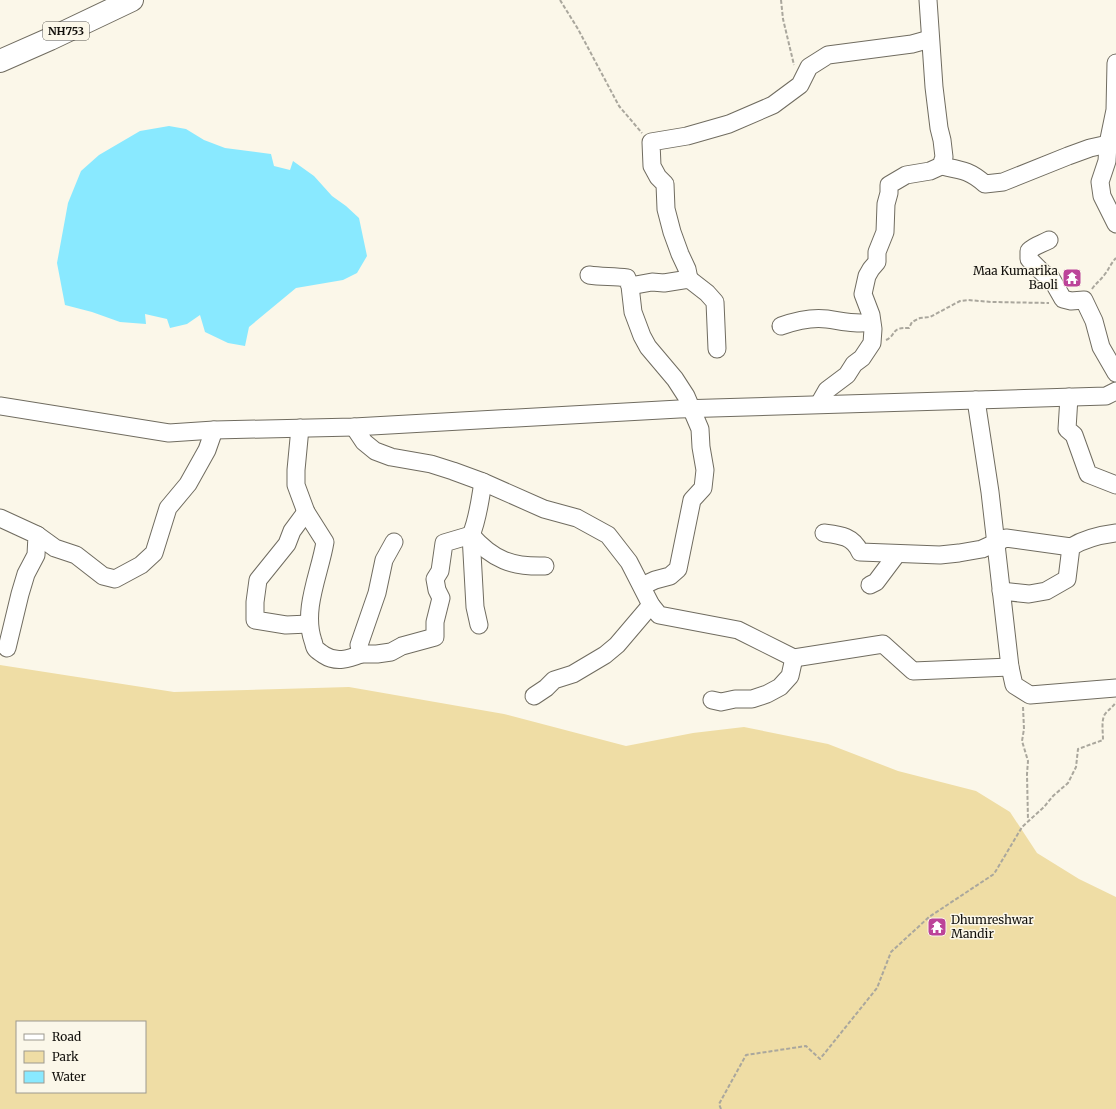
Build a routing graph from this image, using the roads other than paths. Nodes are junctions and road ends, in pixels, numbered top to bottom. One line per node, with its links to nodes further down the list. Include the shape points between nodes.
1 (132, 0): 4 (highway, NH753)
2 (928, 0): 3 (street)
3 (930, 39): 7 (street, via 944,157); 11 (street, via 912,44 828,55 809,67 800,85 773,105 729,124 687,136 651,142 652,166 665,184 666,209)
4 (0, 61)
5 (1116, 63): 6 (street, via 1115,110)
6 (1108, 144): 7 (street, via 1090,148 1003,182 985,184 974,174); 8 (street, via 1107,160 1100,182 1102,196)
7 (941, 166): 13 (street, via 930,171 906,175 889,185 885,232 877,252 877,262 867,276 863,294)
8 (1116, 224)
9 (1050, 240): 16 (street, via 1033,246 1029,252 1029,259 1051,278 1063,299 1084,300 1094,321 1101,347)
10 (589, 275): 12 (street, via 627,278)
11 (689, 280): 12 (street); 15 (street, via 715,302)
12 (630, 286): 22 (street, via 633,312 642,336 675,379)
13 (872, 322): 14 (street, via 862,324 814,318); 20 (street, via 872,343 846,375 827,390)
14 (781, 326)
15 (717, 349)
16 (1116, 373)
17 (1116, 391): 18 (street, via 1106,396)
18 (1069, 397): 19 (street); 27 (street, via 1068,429 1074,435 1088,474)
19 (976, 400): 20 (street); 35 (street)
20 (819, 404): 22 (street)
21 (0, 406): 25 (street, via 169,433)
22 (691, 408): 23 (street); 39 (street, via 700,429 705,470 702,488 692,500 678,569 670,576)
23 (354, 427): 24 (street); 26 (street, via 375,452 431,464)
24 (300, 428): 25 (street); 28 (street, via 296,485)
25 (214, 430): 32 (street, via 207,450 188,484 168,508 154,553 141,565 115,579 103,576 76,554 55,548)
26 (483, 482): 33 (street, via 480,505); 39 (street, via 544,509 577,518 608,535 629,562)
27 (1116, 485)
28 (306, 512): 43 (street, via 325,542); 43 (street, via 287,544 258,580 255,620 286,625)
29 (0, 518): 32 (street)
30 (824, 533): 37 (street, via 842,535 857,544 860,552)
31 (1116, 533): 36 (street, via 1098,535)
32 (37, 535): 45 (street, via 36,555 26,574)
33 (471, 535): 38 (street, via 481,547 504,560 524,566); 44 (street, via 475,607); 46 (street, via 444,542 440,571 435,579 441,598 435,622 435,637 402,646 391,652)
34 (394, 542): 46 (street, via 384,560 377,593 359,645)
35 (996, 544): 36 (street, via 1006,538); 37 (street, via 982,549 940,555); 41 (street)
36 (1071, 547): 41 (street, via 1067,579 1046,592 1029,594)
37 (897, 554): 40 (street, via 876,582)
38 (545, 566)
39 (642, 586): 42 (street)
40 (870, 586)
41 (1001, 591): 48 (street)
42 (651, 605): 47 (street, via 659,615 738,630); 50 (street, via 617,645 605,655 572,674 554,680)
43 (309, 624): 46 (street, via 316,649 326,656 338,660)
44 (479, 625)
45 (7, 648)
46 (361, 654)
47 (794, 658): 48 (street, via 883,644 913,671); 51 (street, via 790,676 780,688 752,699 721,702)
48 (1010, 667): 49 (street, via 1014,685 1030,695)
49 (1116, 688)
50 (534, 696)
51 (712, 700)

